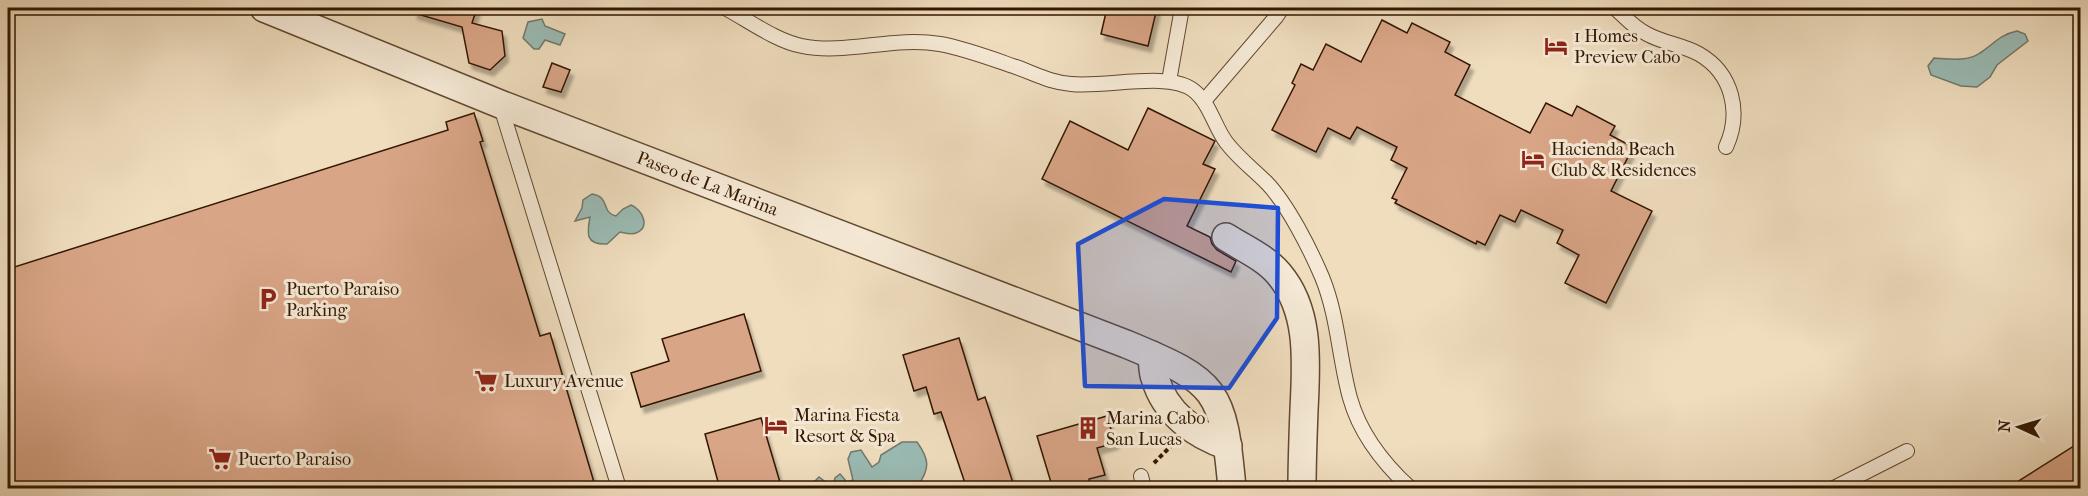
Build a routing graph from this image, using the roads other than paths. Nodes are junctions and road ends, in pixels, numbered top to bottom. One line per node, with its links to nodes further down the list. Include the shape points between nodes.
1 (264, 8): 8 (street, Paseo de La Marina)
2 (725, 8): 6 (lane, via 800,46 924,42 963,50 1055,82 1090,85)
3 (1182, 8): 6 (lane)
4 (1282, 8): 7 (lane)
5 (1615, 8): 9 (lane, via 1644,33 1698,54 1718,69 1729,87 1734,111)
6 (1169, 81): 7 (lane, via 1191,88)
7 (1204, 101): 17 (lane, via 1224,140 1268,184 1300,235 1334,311 1347,385 1357,415 1384,461)
8 (500, 104): 11 (street, Paseo de La Marina); 14 (lane)
9 (1726, 147)
10 (1226, 237): 16 (street, via 1277,272 1295,302 1304,334 1306,362)
11 (1152, 355): 12 (street, Paseo de La Marina, via 1184,370 1214,397); 12 (street, via 1155,378 1174,414 1207,439)
12 (1228, 446): 15 (street, Paseo de La Marina)
13 (1907, 451): 18 (lane)
14 (619, 489)
15 (1232, 489)
16 (1302, 489)
17 (1410, 489)
18 (1834, 489)

